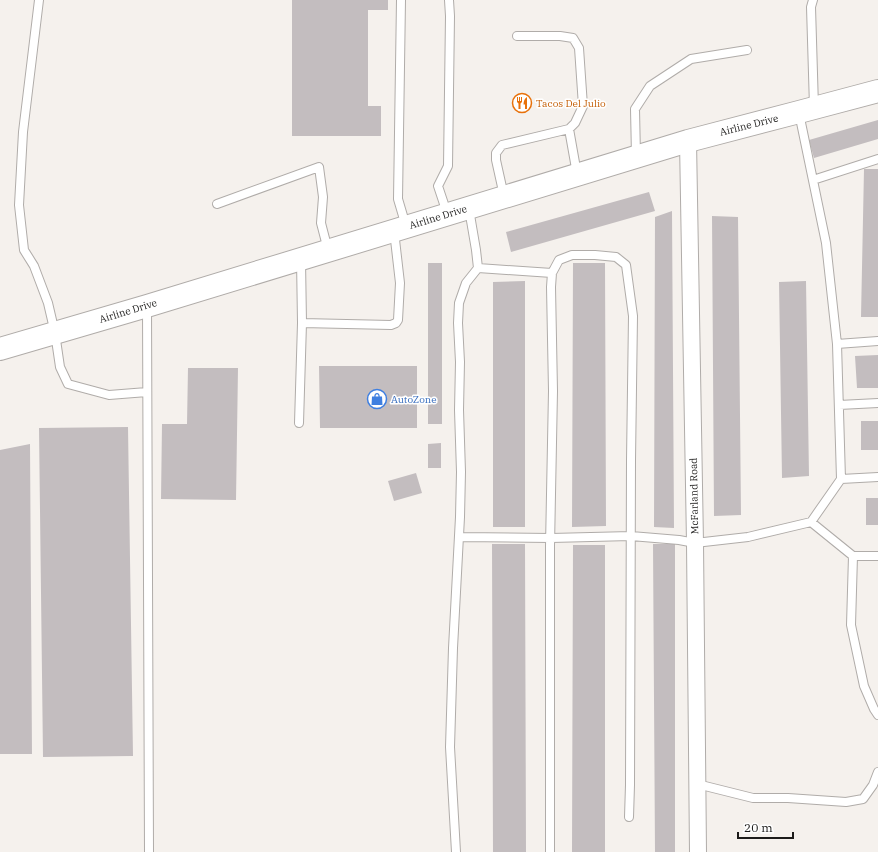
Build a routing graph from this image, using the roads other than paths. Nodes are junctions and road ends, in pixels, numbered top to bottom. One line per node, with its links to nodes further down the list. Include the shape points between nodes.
1 (39, 0): 26 (lane, via 23,132 19,205 24,250 34,266 48,303)
2 (402, 0): 19 (lane, via 398,199)
3 (449, 0): 18 (lane, via 448,166 438,186)
4 (813, 0): 8 (lane)
5 (517, 36): 9 (lane, via 573,38 579,48 583,106 575,123)
6 (747, 50): 11 (lane, via 691,59 650,86 634,109)
7 (878, 90): 8 (main road, Airline Drive)
8 (806, 110): 10 (main road, Airline Drive); 14 (lane)
9 (569, 129): 13 (lane); 15 (lane, via 502,145 496,153 496,160)
10 (688, 141): 11 (main road, Airline Drive); 40 (street, McFarland Road)
11 (636, 157): 13 (main road, Airline Drive)
12 (878, 159): 14 (lane)
13 (578, 174): 15 (main road, Airline Drive)
14 (813, 180): 28 (lane, via 826,243)
15 (504, 197): 17 (main road, Airline Drive)
16 (217, 204): 20 (lane, via 319,167 323,197 321,223)
17 (469, 208): 18 (main road, Airline Drive); 22 (lane)
18 (447, 214): 19 (main road, Airline Drive)
19 (400, 229): 20 (main road, Airline Drive); 25 (lane, via 400,283 396,323)
20 (328, 250): 21 (main road, Airline Drive)
21 (301, 259): 24 (main road, Airline Drive); 25 (lane)
22 (478, 268): 23 (lane); 38 (lane, via 466,283 459,303)
23 (552, 273): 37 (lane, via 559,260 572,255 616,257 626,265 633,316); 39 (lane)
24 (147, 306): 26 (main road, Airline Drive); 30 (lane)
25 (302, 323): 33 (lane)
26 (55, 333): 29 (main road, Airline Drive); 30 (lane, via 60,367 68,384 109,395)
27 (878, 341): 28 (lane)
28 (837, 344): 32 (lane)
29 (0, 349)
30 (147, 392): 47 (lane)
31 (878, 403): 32 (lane)
32 (839, 405): 35 (lane)
33 (299, 423)
34 (878, 477): 35 (lane)
35 (841, 479): 36 (lane)
36 (811, 522): 40 (lane, via 748,537); 41 (lane)
37 (631, 536): 39 (lane); 40 (lane); 46 (lane)
38 (459, 537): 39 (lane); 48 (lane, via 450,746)
39 (551, 538): 49 (lane)
40 (695, 543): 45 (street, McFarland Road)
41 (853, 556): 42 (lane); 43 (lane, via 851,625 864,686)
42 (878, 556)
43 (878, 716)
44 (878, 772): 45 (lane, via 863,799 846,802 753,798)
45 (697, 784): 50 (street, McFarland Road)
46 (630, 817)
47 (149, 852)
48 (456, 852)
49 (550, 852)
50 (698, 852)

